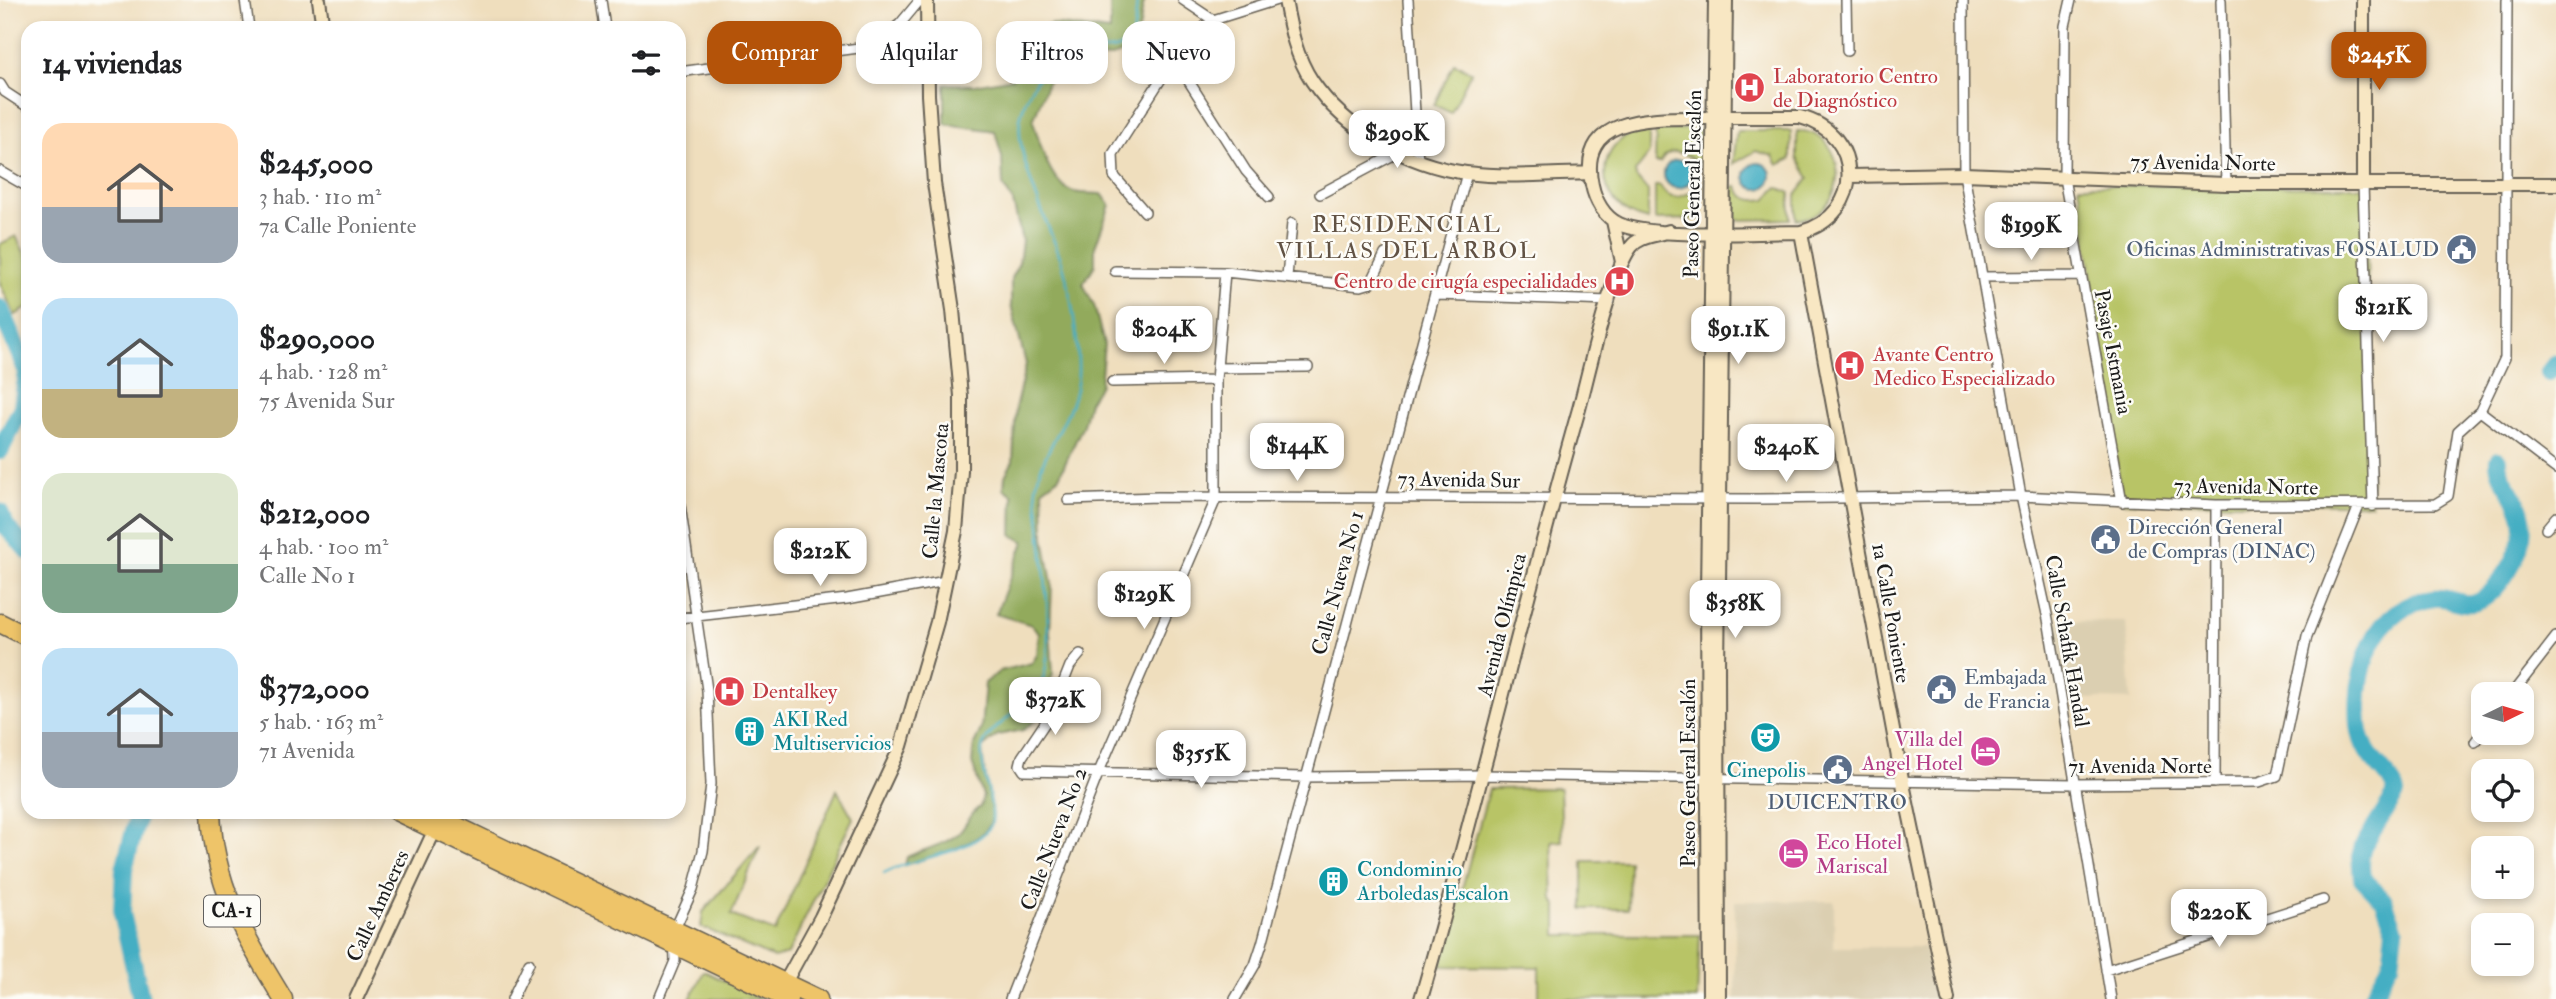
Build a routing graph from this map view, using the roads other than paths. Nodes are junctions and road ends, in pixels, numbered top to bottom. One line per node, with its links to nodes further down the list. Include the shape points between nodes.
1 (245, 0): 19 (street)
2 (318, 0): 20 (main road)
3 (601, 0): 21 (street)
4 (920, 0): 22 (street)
5 (926, 0): 23 (main road, Calle la Mascota)
6 (1183, 0): 18 (street)
7 (1277, 0): 18 (street); 24 (main road)
8 (1284, 0): 24 (main road)
9 (1408, 0): 35 (street)
10 (1715, 0): 33 (main road, Paseo General Escalón)
11 (1726, 0): 33 (main road, Paseo General Escalón)
12 (1846, 0): 26 (street)
13 (1963, 0): 39 (street, Calle Schafik Handal)
14 (2071, 0): 41 (street, Pasaje Istmania, via 2065,26)
15 (2221, 0): 43 (street)
16 (2363, 0): 44 (main road)
17 (2507, 0): 45 (street)
18 (1213, 20)
19 (248, 21)
20 (322, 21)
21 (604, 21)
22 (902, 21)
23 (926, 21)
24 (1289, 24): 34 (main road, via 1304,66 1324,96 1371,136)
25 (856, 47): 27 (street)
26 (1847, 51)
27 (686, 71)
28 (0, 84): 32 (street)
29 (928, 84): 84 (main road, Calle la Mascota, via 934,183 953,310 962,416 956,531)
30 (1157, 84): 49 (street, via 1113,154 1114,176)
31 (1191, 84): 48 (street, via 1246,171)
32 (21, 102)
33 (1719, 118): 38 (main road, via 1620,124 1603,136 1592,154); 40 (main road, via 1812,120 1834,135); 53 (main road, Paseo General Escalón)
34 (1399, 152): 35 (main road); 47 (street)
35 (1418, 161): 37 (main road)
36 (0, 171): 42 (street)
37 (1467, 173): 38 (main road); 62 (street, Calle Nueva No 1)
38 (1590, 173): 50 (main road, via 1601,208)
39 (1964, 174): 40 (main road, 75 Avenida Norte); 41 (main road, 75 Avenida Norte); 59 (street, Calle Schafik Handal)
40 (1850, 176): 54 (main road, via 1847,193 1834,216 1818,228)
41 (2064, 178): 43 (main road, 75 Avenida Norte); 60 (street, Pasaje Istmania)
42 (21, 183)
43 (2226, 184): 44 (main road, 75 Avenida Norte)
44 (2363, 184): 45 (main road, 75 Avenida Norte); 80 (street)
45 (2506, 184): 46 (main road, 75 Avenida Norte); 68 (street, via 2505,358)
46 (2556, 184)
47 (1320, 194)
48 (1269, 197)
49 (1145, 212)
50 (1613, 221): 52 (main road, via 1639,231); 56 (main road)
51 (1292, 223): 61 (street)
52 (1669, 231): 53 (main road); 56 (main road, Avenida Olímpica, via 1637,241)
53 (1716, 232): 54 (main road); 74 (main road, Paseo General Escalón)
54 (1801, 232): 75 (main road, 1a Calle Poniente)
55 (1385, 254): 61 (street, via 1371,283 1361,286)
56 (1622, 262): 63 (main road, Avenida Olímpica)
57 (1115, 271): 58 (street)
58 (1225, 272): 61 (street); 65 (street)
59 (1982, 276): 60 (street); 71 (street, Calle Schafik Handal)
60 (2080, 276): 77 (street, Pasaje Istmania)
61 (1287, 277)
62 (1437, 295): 63 (street); 70 (street, Calle Nueva No 1)
63 (1609, 300): 73 (main road, Avenida Olímpica)
64 (1308, 367): 65 (street)
65 (1217, 368): 66 (street)
66 (1216, 380): 67 (street); 72 (street)
67 (1112, 383)
68 (2480, 411): 69 (street); 80 (street, 73 Avenida Norte, via 2458,431 2448,495 2442,501)
69 (2556, 469)
70 (1379, 496): 72 (street, 73 Avenida Sur); 73 (street, 73 Avenida Sur); 96 (street, Calle Nueva No 1)
71 (2021, 496): 75 (street, 73 Avenida Norte); 77 (street, 73 Avenida Norte); 100 (street, Calle Schafik Handal, via 2048,619)
72 (1216, 499): 76 (street, 73 Avenida Sur); 94 (street, Calle Nueva No 2)
73 (1553, 499): 74 (street, 73 Avenida Sur); 95 (main road, Avenida Olímpica)
74 (1715, 499): 75 (street, 73 Avenida Sur); 98 (main road, Paseo General Escalón)
75 (1851, 499): 97 (main road, 1a Calle Poniente)
76 (1068, 500)
77 (2122, 502): 78 (street, 73 Avenida Norte)
78 (2216, 505): 79 (street, 73 Avenida Norte); 99 (street)
79 (2359, 506): 80 (street, 73 Avenida Norte); 99 (street, 71 Avenida Norte, via 2307,636 2277,776 2259,782)
80 (2373, 506)
81 (2556, 517): 82 (street)
82 (2546, 529)
83 (686, 542): 87 (street)
84 (946, 581): 87 (street, via 847,600); 109 (main road, Calle la Mascota, via 901,746)
85 (0, 610): 88 (highway)
86 (686, 618): 87 (street)
87 (698, 618): 106 (street, via 708,712 710,802 693,888)
88 (21, 620)
89 (0, 623): 90 (highway)
90 (21, 634)
91 (2556, 637): 93 (street)
92 (1080, 654): 94 (street, 71 Avenida Norte, via 1020,765 1030,772)
93 (2521, 682)
94 (1098, 774): 96 (street, 71 Avenida Norte); 116 (street, Calle Nueva No 2)
95 (1482, 775): 96 (street, 71 Avenida Norte); 98 (street, 71 Avenida Norte); 118 (main road, Avenida Olímpica)
96 (1305, 777): 117 (street, Calle Nueva No 1, via 1262,944)
97 (1902, 779): 98 (street, 71 Avenida Norte); 100 (street, 71 Avenida Norte); 121 (main road, 1a Calle Poniente)
98 (1712, 780): 119 (main road, Paseo General Escalón); 120 (main road, Paseo General Escalón)
99 (2215, 783): 100 (street, 71 Avenida Norte)
100 (2075, 784): 108 (street, Calle Schafik Handal)
101 (204, 819): 110 (highway, CA-1, via 210,866 223,909)
102 (212, 819): 111 (highway, CA-1, via 216,863 233,914)
103 (435, 819): 112 (main road, Calle Amberes)
104 (437, 819): 106 (highway)
105 (2323, 900): 108 (street)
106 (676, 939): 109 (highway); 114 (street, via 675,961)
107 (528, 963): 113 (street)
108 (2106, 970): 122 (street, Calle Schafik Handal)
109 (784, 992): 115 (highway)
110 (272, 999)
111 (283, 999)
112 (356, 999)
113 (512, 999)
114 (659, 999)
115 (818, 999)
116 (1010, 999)
117 (1235, 999)
118 (1421, 999)
119 (1709, 999)
120 (1719, 999)
121 (1948, 999)
122 (2111, 999)

